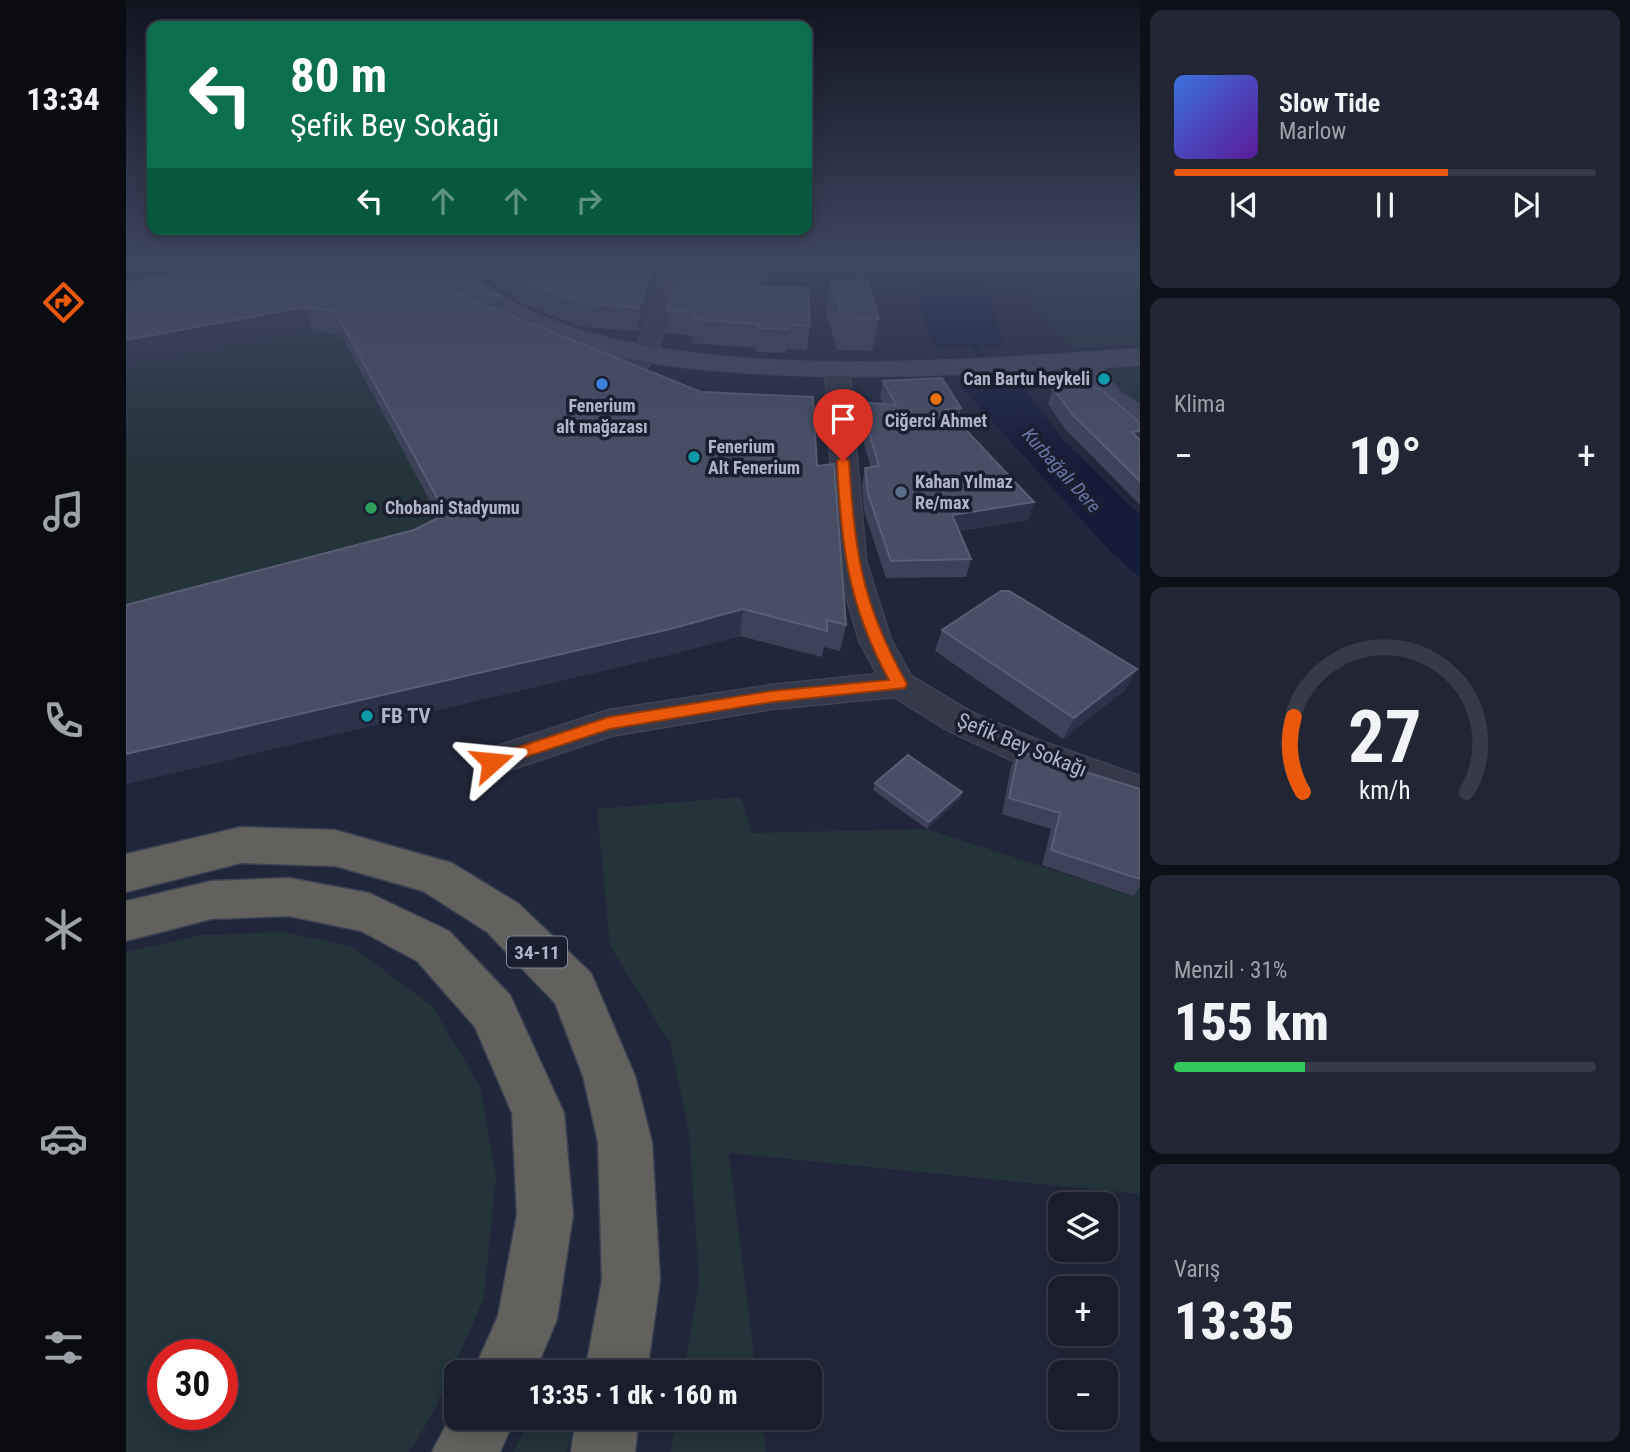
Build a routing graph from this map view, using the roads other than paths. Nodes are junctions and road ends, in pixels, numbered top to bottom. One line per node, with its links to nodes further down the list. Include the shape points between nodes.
1 (548, 332): 6 (main road)
2 (563, 332): 6 (main road)
3 (651, 332): 6 (street)
4 (1140, 357): 5 (main road)
5 (1093, 359): 7 (main road); 9 (main road, via 1090,373)
6 (641, 360): 8 (main road, via 704,378)
7 (1026, 368): 8 (main road); 9 (main road)
8 (838, 374): 11 (street, via 851,561 875,640)
9 (1111, 398): 10 (main road)
10 (1140, 417)
11 (899, 684): 12 (street, via 772,697 609,723); 13 (street, Şefik Bey Sokağı, via 1022,749)
12 (492, 762)
13 (1140, 790)
14 (126, 873): 17 (highway, 34-11, via 241,845 335,848 436,876 503,918 574,989 609,1076 625,1142 632,1280)
15 (126, 920): 16 (highway, via 211,900 289,897 369,913 433,946 493,1011 538,1113 545,1215 527,1319)
16 (509, 1360)
17 (618, 1360)
18 (477, 1430): 20 (highway)
19 (606, 1430): 21 (highway)
20 (464, 1452)
21 (603, 1452)

